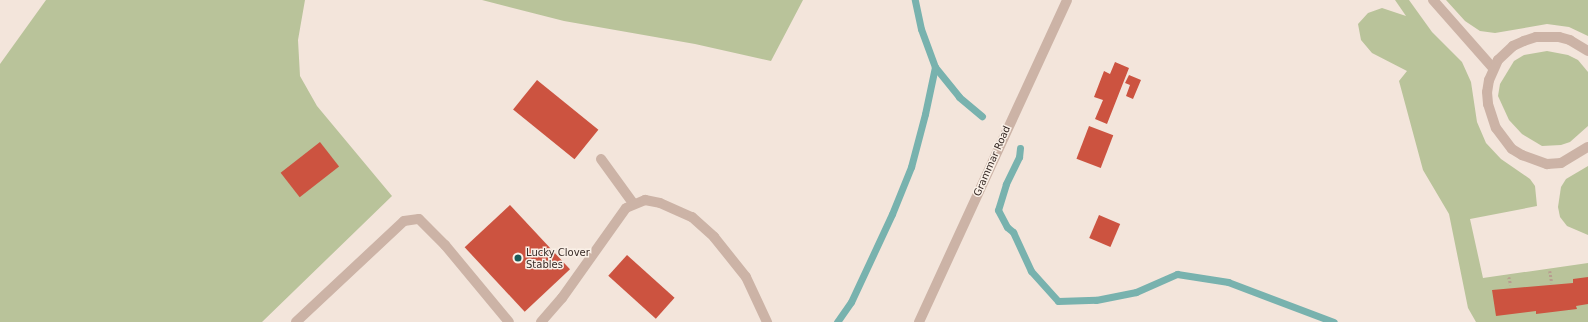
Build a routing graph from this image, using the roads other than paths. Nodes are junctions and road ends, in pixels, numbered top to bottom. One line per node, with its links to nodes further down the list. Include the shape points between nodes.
1 (1067, 0): 12 (street, Grammar Road)
2 (1433, 0): 4 (street)
3 (1588, 51): 4 (street, via 1570,40 1559,37 1536,37 1513,46)
4 (1493, 68): 5 (street, via 1488,80 1488,104 1496,128 1512,149 1547,164 1571,159)
5 (1588, 147)
6 (601, 159): 7 (street)
7 (633, 203): 10 (street, via 626,208 562,298); 11 (street, via 645,200 660,203 692,217 734,259 755,294)
8 (296, 322): 9 (street, via 404,221 419,219 445,245)
9 (509, 322)
10 (541, 322)
11 (767, 322)
12 (919, 322)

